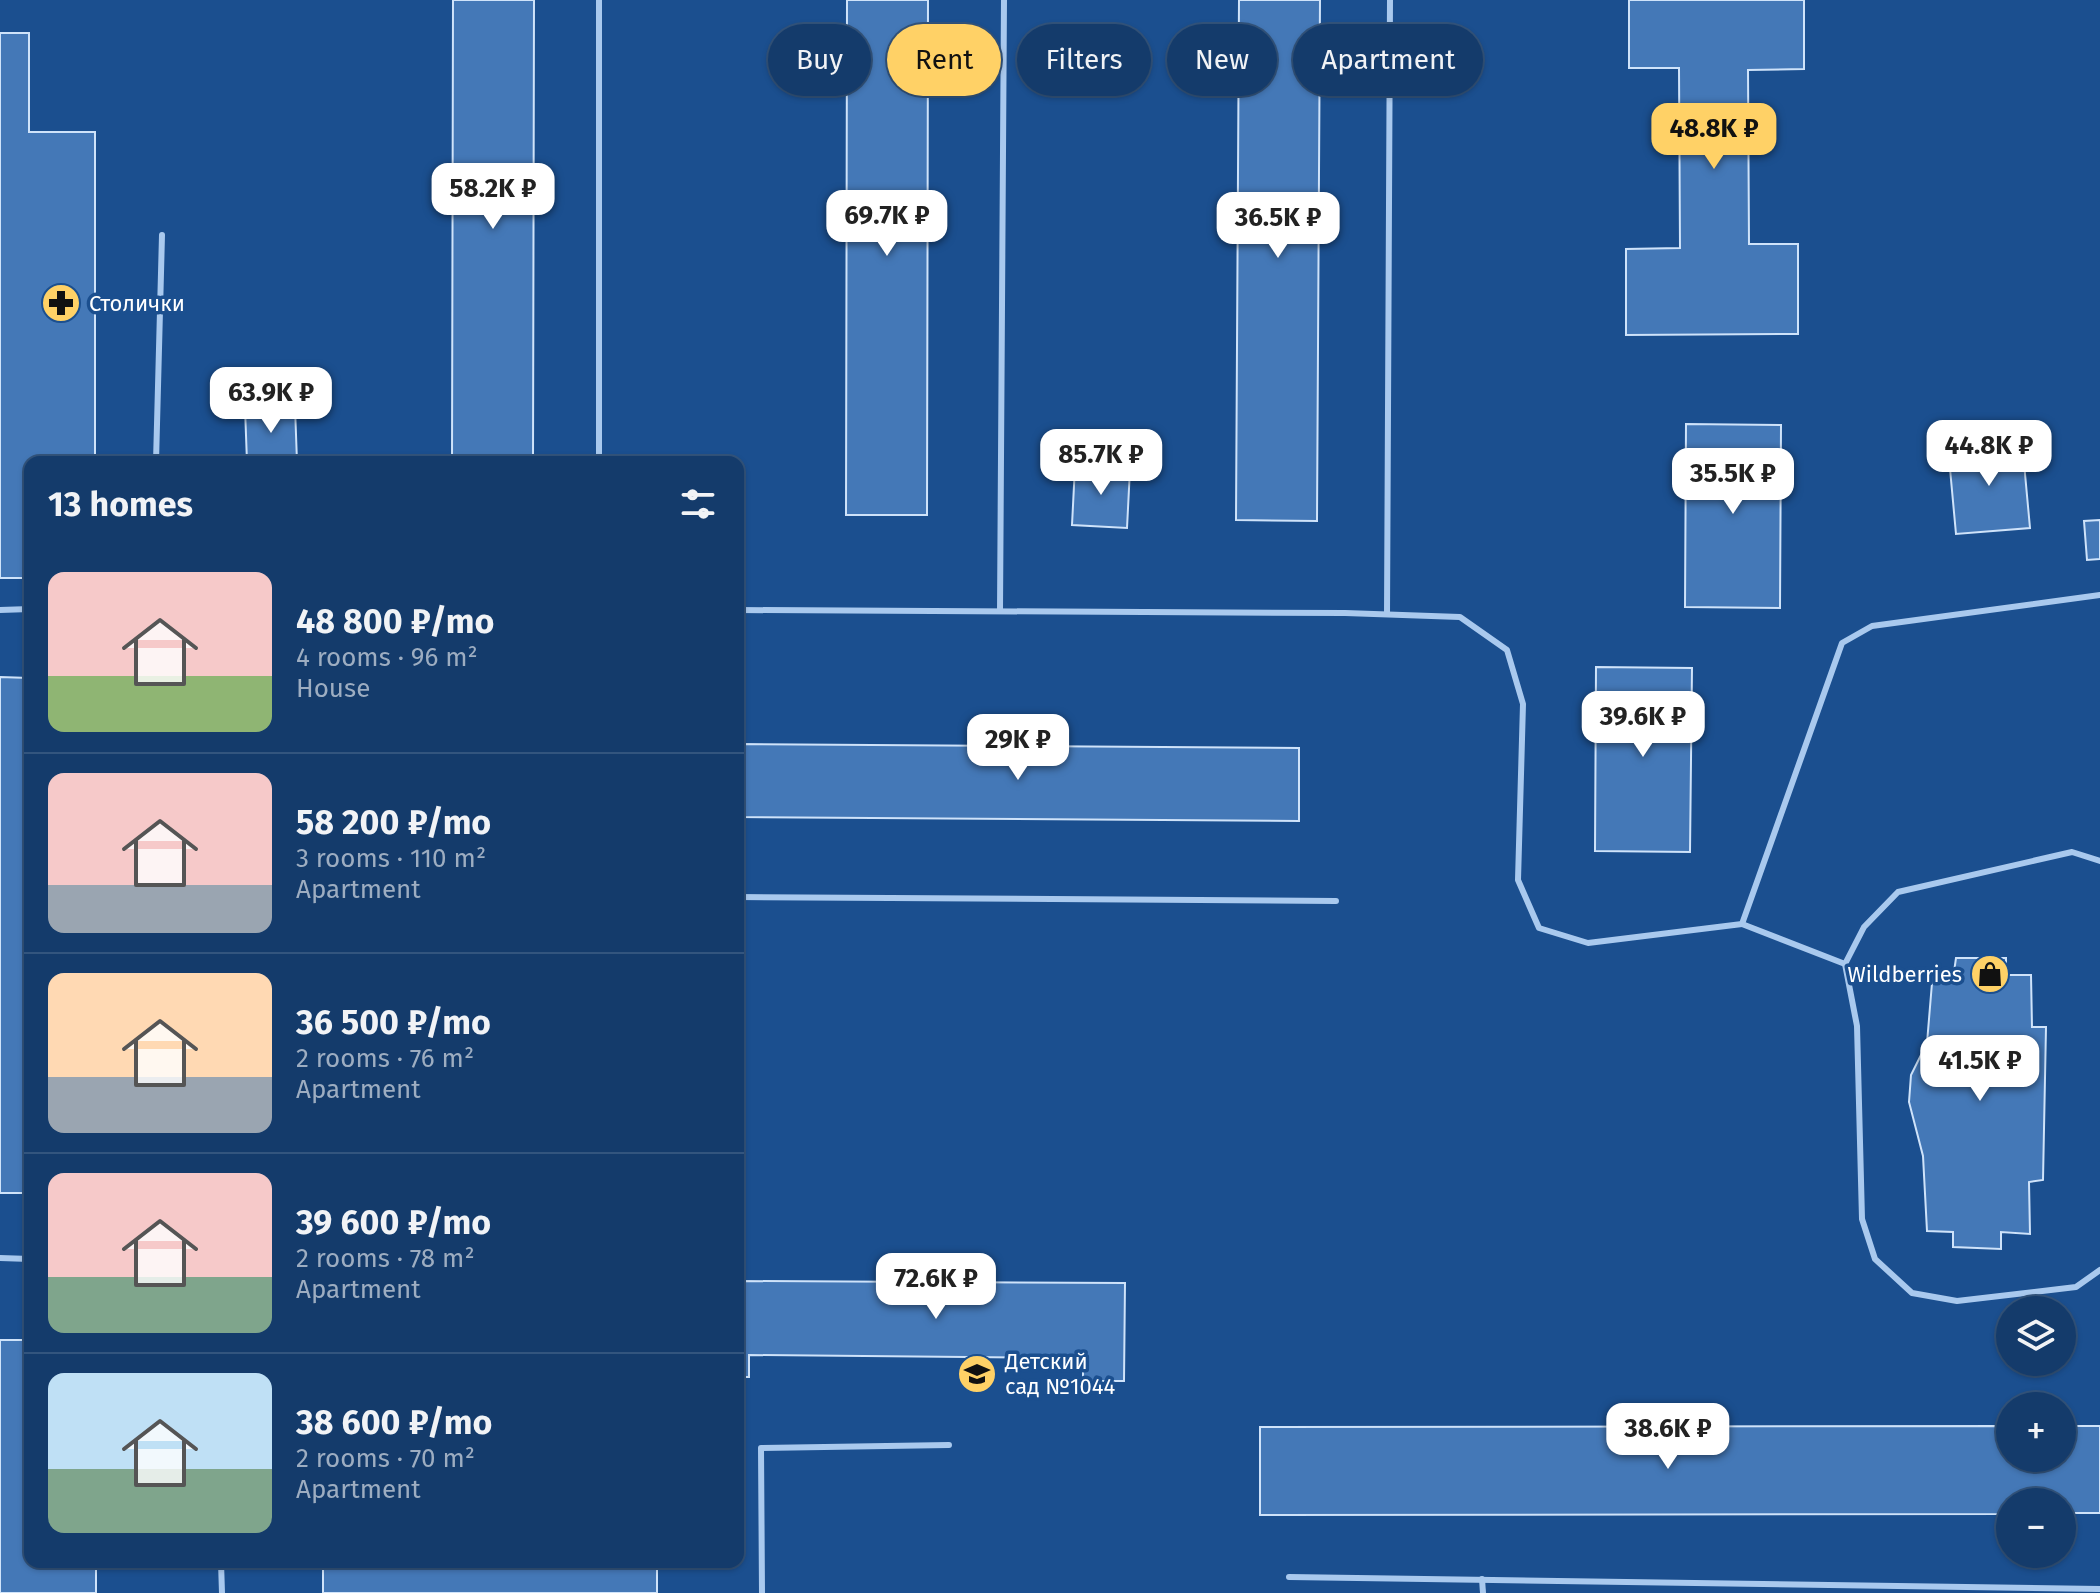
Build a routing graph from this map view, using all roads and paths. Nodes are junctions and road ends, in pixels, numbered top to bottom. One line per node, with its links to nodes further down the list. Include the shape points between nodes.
1 (599, 0): 6 (lane)
2 (1004, 0): 11 (lane)
3 (1390, 0): 12 (lane)
4 (162, 235): 5 (lane)
5 (156, 456)
6 (599, 456)
7 (2100, 595): 16 (lane, via 1872,626 1842,643)
8 (24, 609): 9 (lane)
9 (0, 610)
10 (744, 610): 11 (lane)
11 (1000, 611): 12 (lane)
12 (1387, 614): 16 (lane, via 1460,617 1507,650 1523,704 1518,880 1539,928 1588,943)
13 (2100, 861): 17 (lane, via 2072,852 1898,892 1864,927)
14 (744, 897): 15 (lane)
15 (1336, 901)
16 (1742, 924): 17 (lane)
17 (1845, 964): 20 (lane, via 1857,1026 1862,1219 1875,1259 1912,1293 1957,1301 2076,1287)
18 (0, 1258): 19 (lane)
19 (24, 1259)
20 (2100, 1270)
21 (949, 1445): 27 (lane, via 761,1448)
22 (221, 1568): 26 (lane)
23 (1289, 1577): 24 (lane)
24 (1482, 1579): 25 (lane); 28 (lane)
25 (2100, 1589)
26 (222, 1593)
27 (762, 1593)
28 (1483, 1593)

